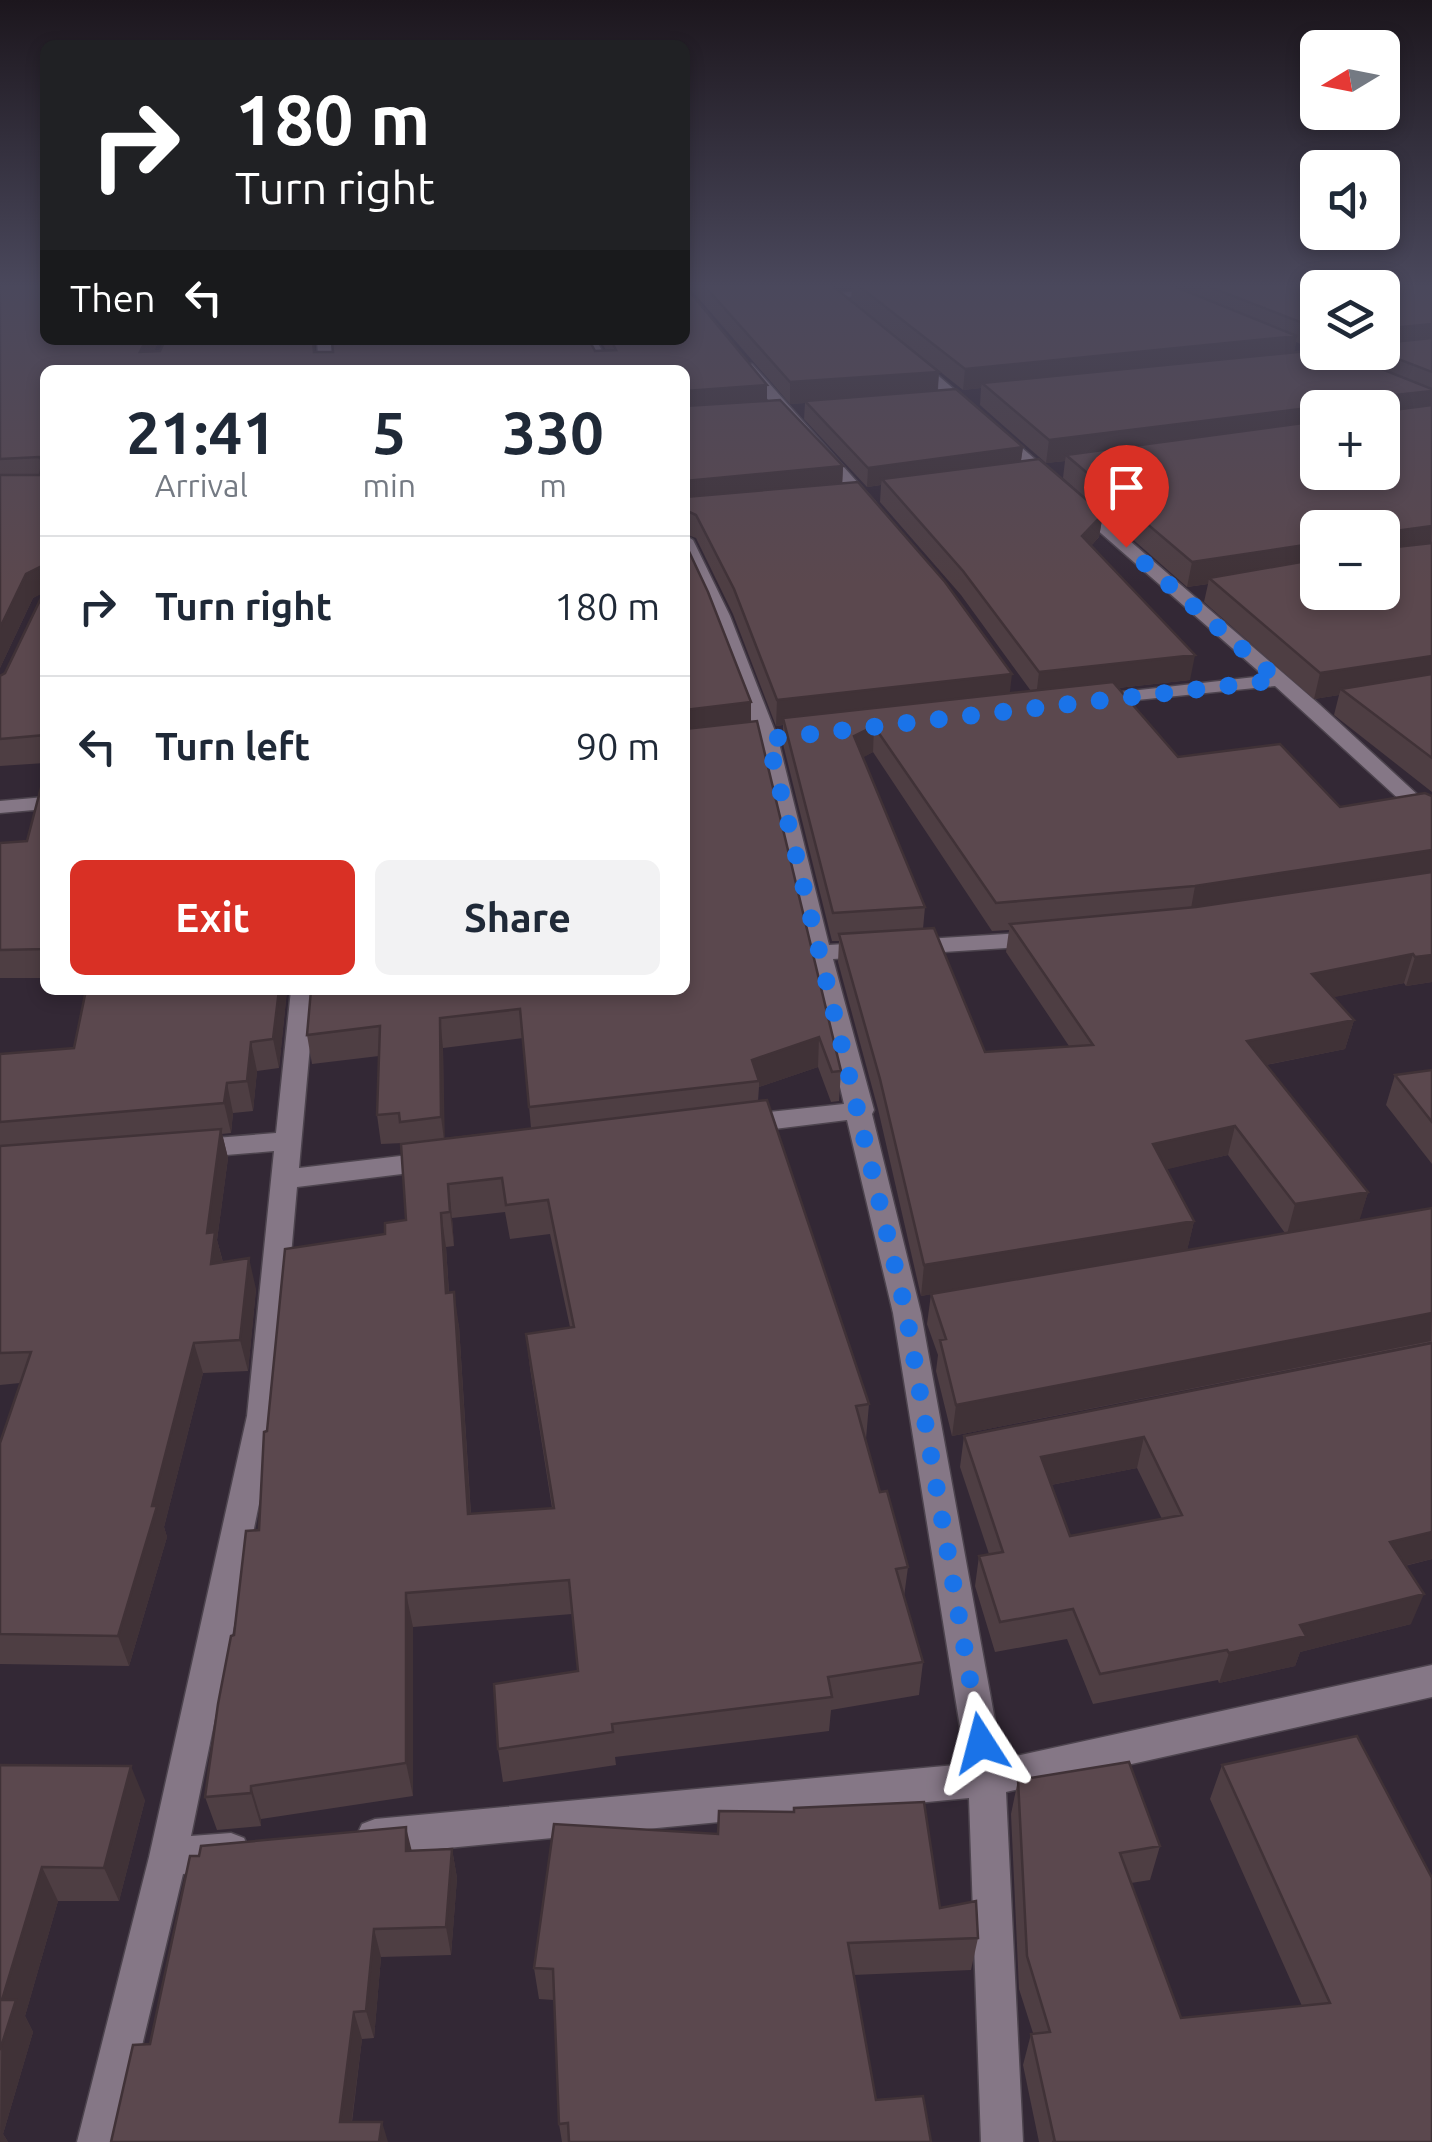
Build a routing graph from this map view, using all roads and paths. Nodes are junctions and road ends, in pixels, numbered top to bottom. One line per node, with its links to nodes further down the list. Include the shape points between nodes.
1 (759, 383): 7 (street)
2 (939, 383): 4 (street)
3 (978, 397): 4 (street)
4 (959, 399): 5 (street); 10 (street)
5 (940, 400)
6 (804, 412): 7 (street)
7 (784, 413): 8 (street); 11 (street)
8 (764, 415)
9 (1061, 469): 10 (street)
10 (1032, 473): 15 (street, via 1192,596)
11 (870, 494): 12 (street); 13 (street)
12 (842, 498)
13 (887, 526)
14 (690, 550): 23 (street, via 769,739)
15 (1278, 680): 17 (street); 18 (street)
16 (1347, 703): 18 (street)
17 (1069, 704)
18 (1313, 709): 21 (street)
19 (40, 803): 20 (street)
20 (0, 807)
21 (1432, 818)
22 (1062, 938): 23 (street)
23 (818, 953): 25 (street)
24 (303, 995): 27 (street)
25 (860, 1110): 26 (street); 32 (street, via 916,1311)
26 (722, 1127)
27 (290, 1141): 28 (street); 30 (street)
28 (154, 1152)
29 (465, 1158): 30 (street)
30 (286, 1179): 35 (street, via 262,1416)
31 (1432, 1682): 32 (street)
32 (988, 1779): 33 (street); 37 (street)
33 (344, 1840)
34 (266, 1848): 35 (street)
35 (168, 1857): 36 (street)
36 (98, 2142)
37 (1002, 2142)

